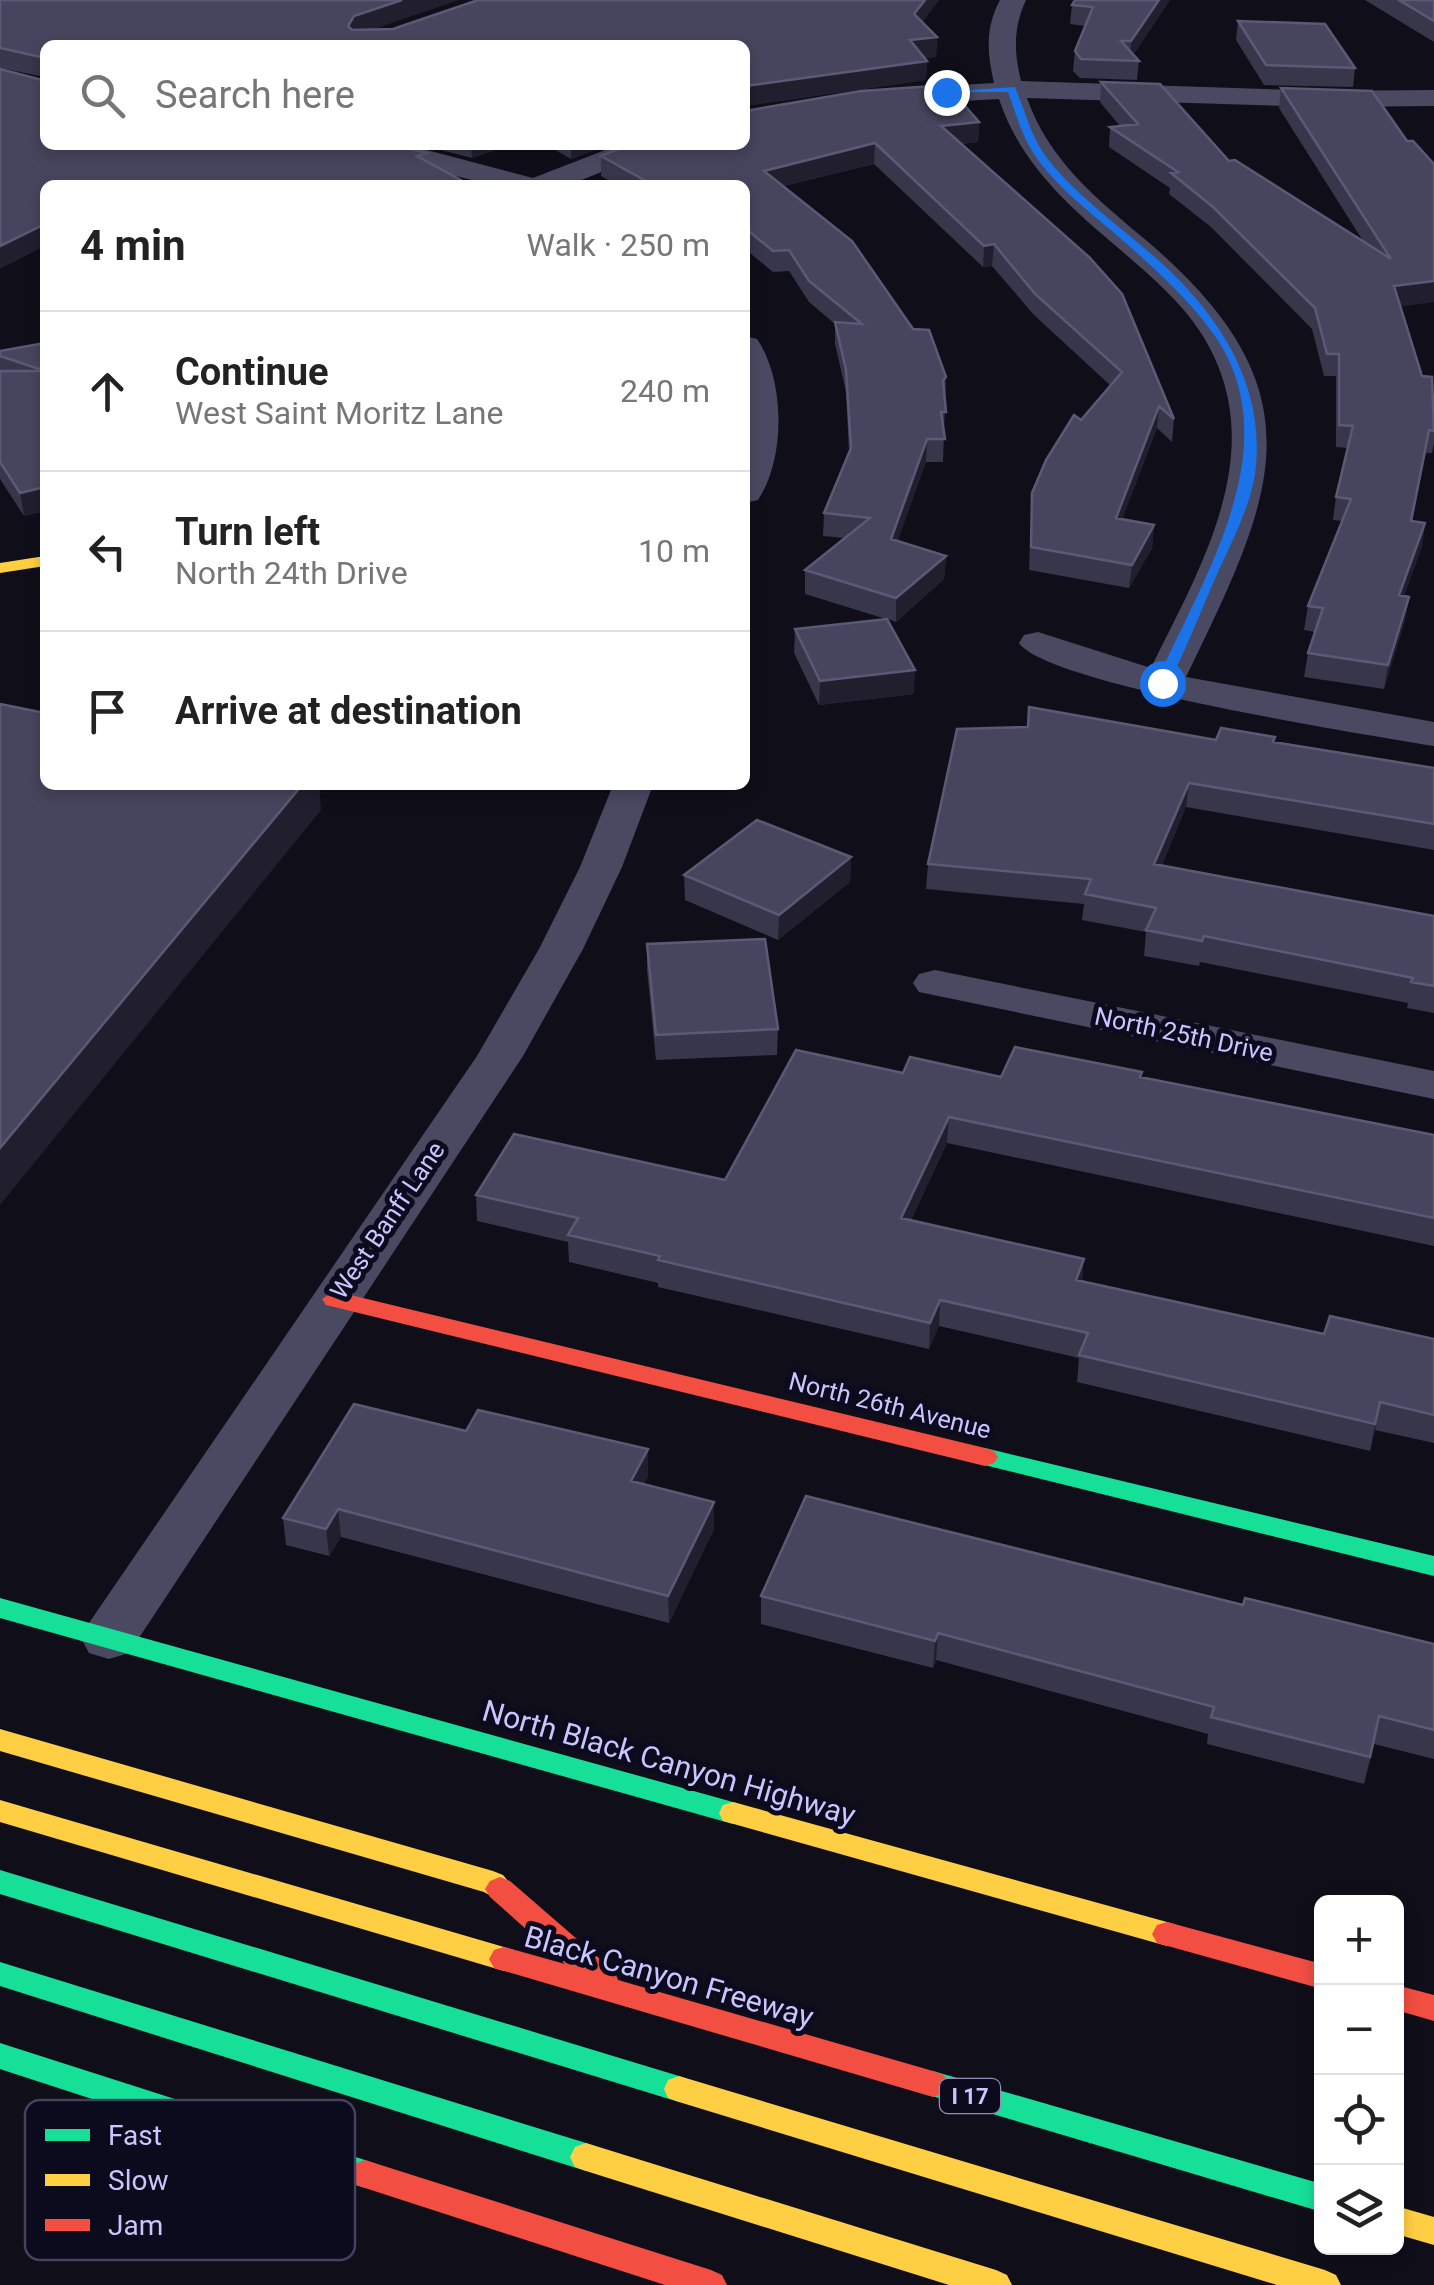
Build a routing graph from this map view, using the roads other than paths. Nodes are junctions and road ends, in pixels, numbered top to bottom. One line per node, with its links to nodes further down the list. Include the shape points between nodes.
1 (1013, 0): 2 (street, via 1000,25)
2 (1011, 89): 3 (street); 4 (street); 14 (street, via 1050,168 1168,275 1221,337 1245,397 1249,474 1238,512)
3 (864, 99)
4 (1434, 99)
5 (389, 150): 7 (street)
6 (631, 150): 8 (street)
7 (507, 180)
8 (555, 180)
9 (750, 364): 10 (street, via 764,414)
10 (750, 478)
11 (40, 562): 12 (main road)
12 (0, 568)
13 (1038, 643): 14 (street)
14 (1162, 683): 15 (street)
15 (1434, 734)
16 (631, 790): 19 (street, West Banff Lane, via 601,868 500,1056)
17 (934, 983): 18 (street, North 25th Drive)
18 (1434, 1085)
19 (334, 1298): 20 (main road, North 26th Avenue); 22 (street, West Banff Lane)
20 (1434, 1566)
21 (0, 1608): 22 (main road, North Black Canyon Highway)
22 (110, 1638): 27 (main road, North Black Canyon Highway)
23 (0, 1740): 28 (main road, via 493,1883)
24 (0, 1810): 28 (main road, Black Canyon Freeway / I 17)
25 (0, 1882): 39 (main road)
26 (0, 1974): 38 (main road)
27 (1314, 1974)
28 (618, 1994): 34 (main road, Black Canyon Freeway / I 17)
29 (1404, 2000): 30 (main road)
30 (1434, 2008)
31 (0, 2056): 32 (main road)
32 (137, 2100)
33 (355, 2170): 37 (main road)
34 (1314, 2196)
35 (1404, 2222): 36 (main road)
36 (1434, 2231)
37 (711, 2285)
38 (996, 2285)
39 (1325, 2285)

